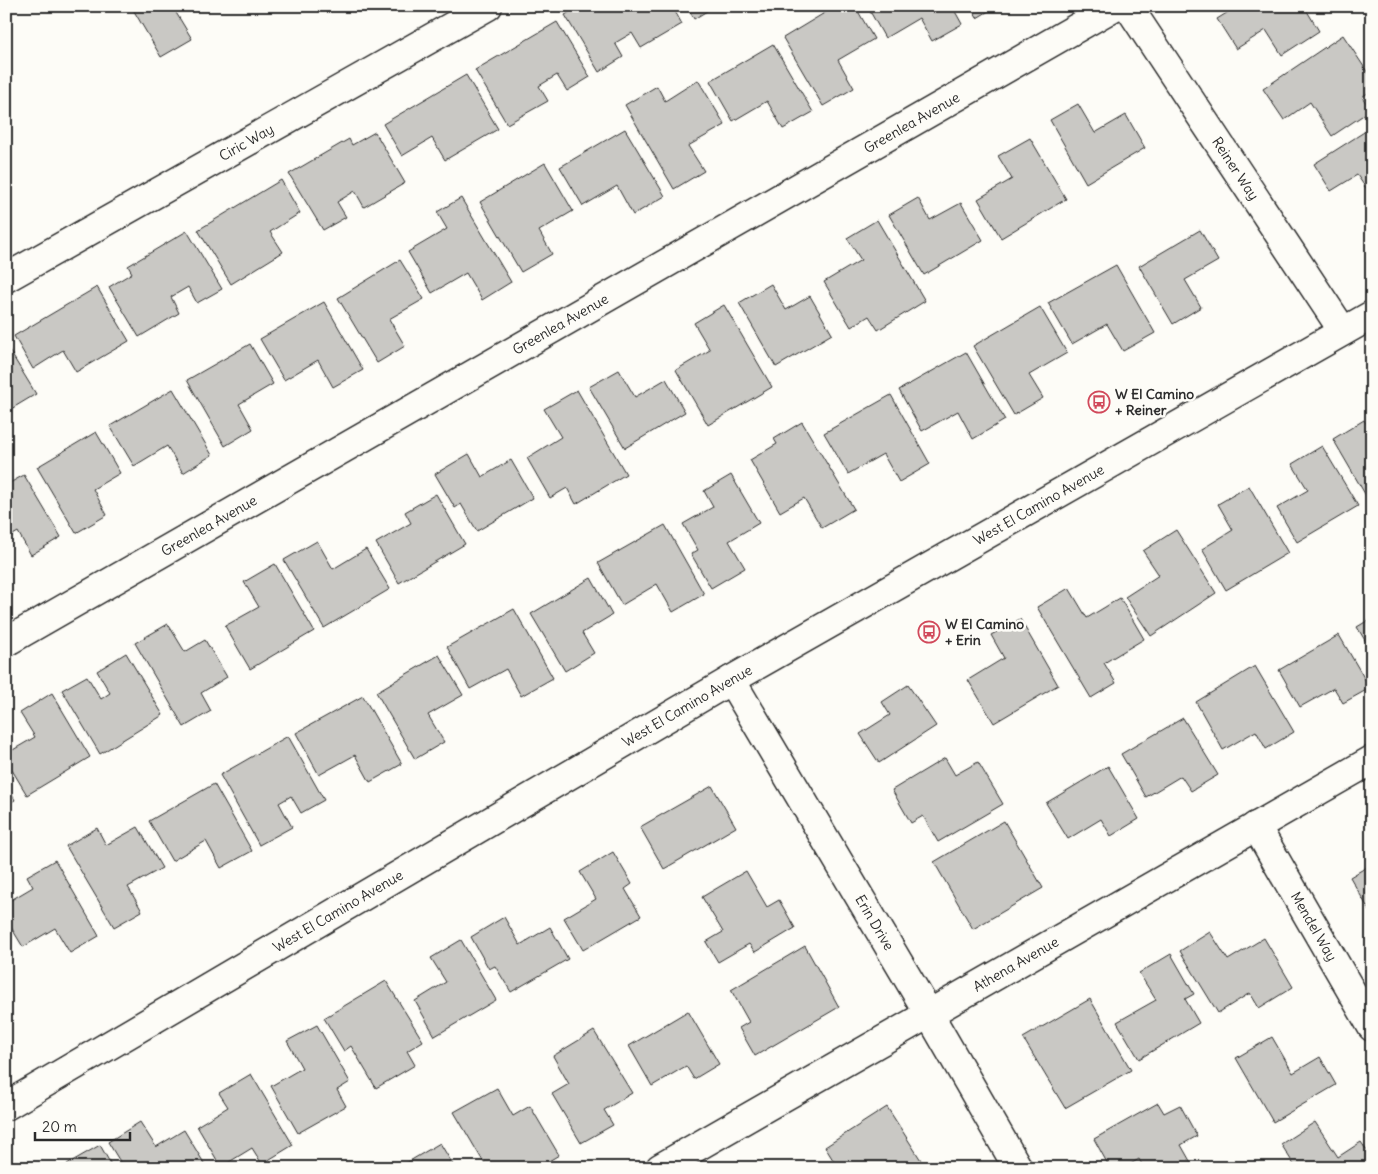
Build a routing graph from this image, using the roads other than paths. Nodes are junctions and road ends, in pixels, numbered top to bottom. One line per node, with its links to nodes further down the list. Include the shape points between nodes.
1 (488, 6): 4 (street, Ciric Way)
2 (1114, 6): 7 (street, Greenlea Avenue)
3 (1128, 6): 6 (street, Reiner Way)
4 (6, 278)
5 (1372, 315): 6 (street, West El Camino Avenue)
6 (1343, 331): 8 (street, West El Camino Avenue)
7 (6, 642)
8 (731, 680): 11 (street, Erin Drive); 13 (street, West El Camino Avenue)
9 (1372, 760): 10 (street, Athena Avenue)
10 (1256, 826): 11 (street, Athena Avenue); 12 (street, Mendel Way)
11 (929, 1014): 14 (street, Athena Avenue); 15 (street, Erin Drive)
12 (1372, 1027)
13 (6, 1106)
14 (660, 1168)
15 (1018, 1168)

